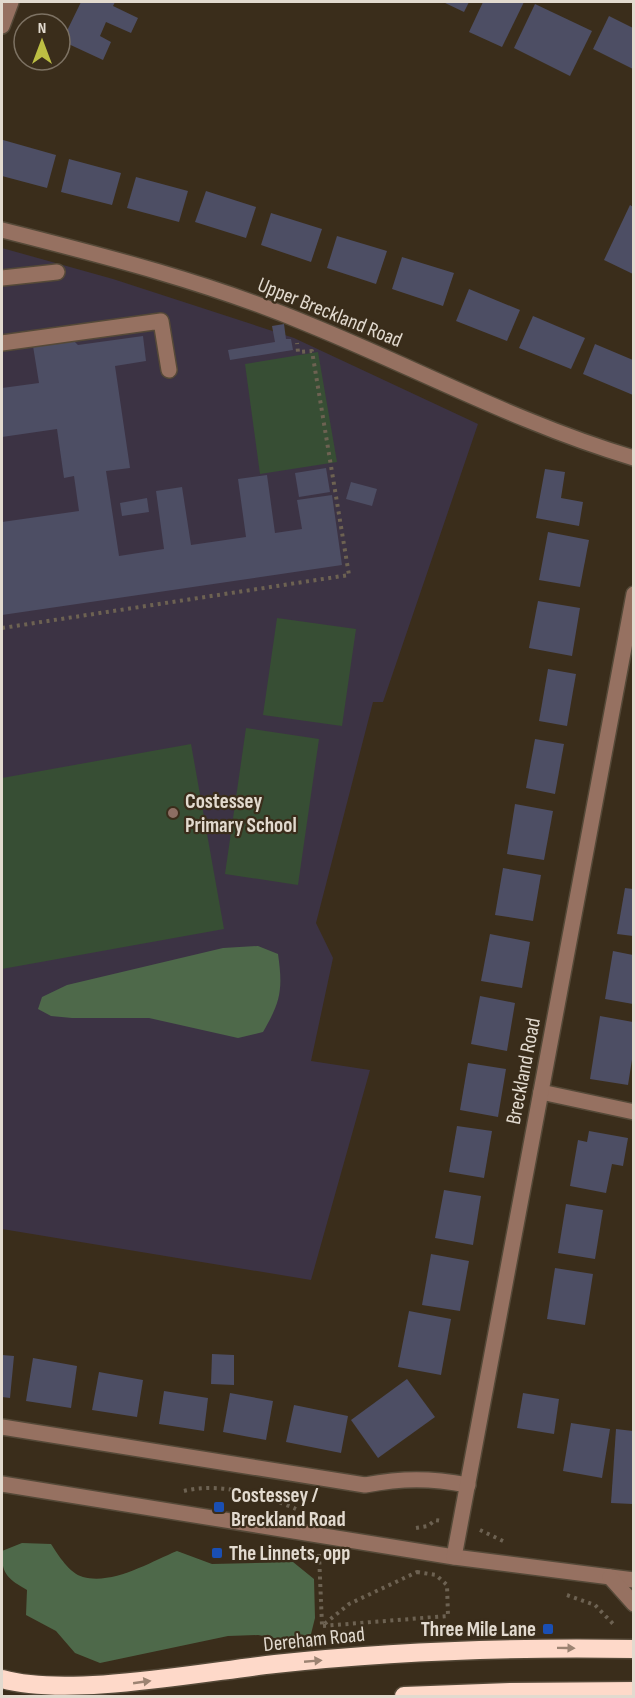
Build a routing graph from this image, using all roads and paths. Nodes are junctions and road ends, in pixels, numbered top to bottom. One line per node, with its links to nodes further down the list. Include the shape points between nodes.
1 (11, 2): 2 (street)
2 (2, 26)
3 (2, 230): 6 (street, Upper Breckland Road, via 195,283)
4 (57, 272): 5 (street)
5 (2, 278)
6 (294, 318): 9 (street, Upper Breckland Road, via 538,425); 11 (path, via 298,352 312,351 349,575)
7 (2, 343): 8 (street, via 161,321)
8 (169, 370)
9 (633, 458)
10 (633, 594): 12 (street, Breckland Road)
11 (2, 628)
12 (541, 1092): 13 (street); 15 (street, Breckland Road)
13 (633, 1112)
14 (2, 1428): 15 (street, via 365,1485 429,1478)
15 (468, 1485): 18 (street, Breckland Road)
16 (3, 1486): 17 (street)
17 (318, 1535): 18 (street); 24 (path)
18 (454, 1557): 19 (street)
19 (610, 1577): 20 (street); 23 (street)
20 (633, 1580)
21 (560, 1594): 22 (path)
22 (585, 1602)
23 (633, 1604)
24 (322, 1626): 24 (path, via 349,1604 417,1572 436,1575 447,1586 448,1616)
25 (633, 1650): 26 (highway, Dereham Road, one-way to 25, via 41,1688 94,1689 275,1664 380,1655 542,1648)
26 (2, 1679)
27 (633, 1691): 28 (highway)
28 (404, 1696)

